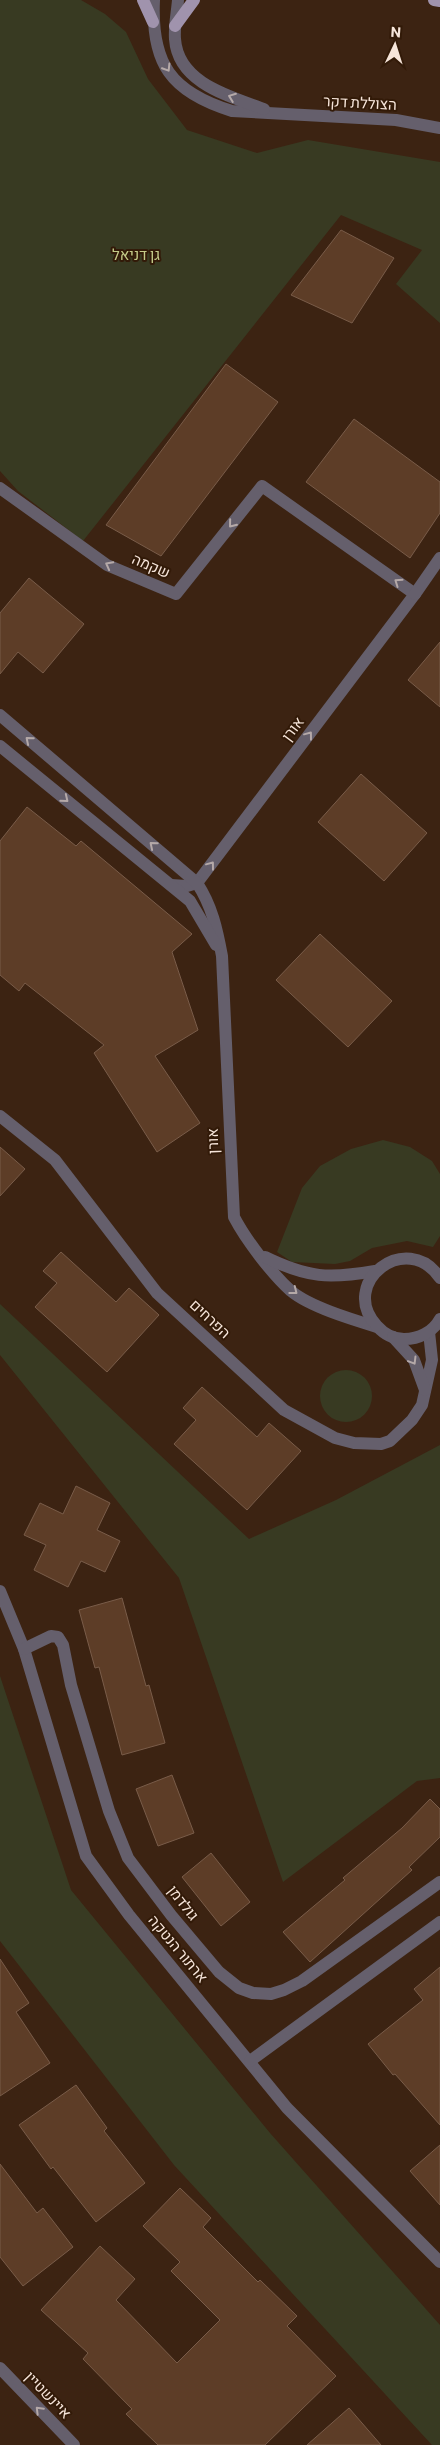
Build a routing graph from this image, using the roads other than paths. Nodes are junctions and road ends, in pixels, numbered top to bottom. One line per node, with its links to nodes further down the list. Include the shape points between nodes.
1 (143, 0): 7 (main road)
2 (154, 0): 7 (street, הצוללת דקר)
3 (178, 0): 8 (street, הצוללת דקר)
4 (194, 0): 8 (main road)
5 (434, 0): 6 (main road)
6 (440, 1)
7 (153, 22): 9 (street, הצוללת דקר, one-way to 9, via 155,44 163,62 190,93 232,111)
8 (175, 26): 9 (street, הצוללת דקר, one-way to 8, via 204,84 185,69 175,41)
9 (278, 114): 10 (street, הצוללת דקר, via 396,120)
10 (440, 128)
11 (0, 488): 13 (street, שקמה, one-way to 11, via 262,486 176,594 107,565)
12 (440, 558): 13 (street, אורן)
13 (415, 594): 16 (street, אורן, one-way to 13)
14 (0, 715): 16 (street, אורן, one-way to 14)
15 (0, 746): 17 (street, אורן, one-way to 17)
16 (197, 883): 17 (street); 18 (street, אורן, via 215,918)
17 (172, 885): 18 (street, אורן, via 190,901)
18 (222, 956): 20 (street, אורן, via 234,1217)
19 (0, 1116): 27 (street, הפרחים, via 55,1160 157,1293 284,1410 335,1438 381,1444 390,1441 412,1420 422,1405)
20 (261, 1255): 21 (street, אורן, via 308,1275 341,1277); 24 (street, אורן, one-way to 24, via 292,1292 340,1316)
21 (376, 1271): 22 (street, אורן, via 390,1261 407,1258 426,1264); 24 (street, via 368,1282 365,1295 366,1308)
22 (440, 1278)
23 (440, 1319): 25 (street)
24 (377, 1327): 26 (street, אורן)
25 (429, 1332): 26 (street, via 411,1338); 27 (street, הפרחים, via 432,1360)
26 (393, 1337): 27 (street, one-way to 27, via 414,1360)
27 (424, 1390)
28 (0, 1591): 29 (street, ארתור הנטקה)
29 (24, 1649): 30 (street, גולדמן, via 51,1636 63,1644 71,1684 109,1810 128,1858 213,1965 239,1988 271,1994 302,1981); 32 (street, ארתור הנטקה, via 86,1856 129,1915)
30 (440, 1882)
31 (440, 1922): 32 (street)
32 (250, 2061): 33 (street, ארתור הנטקה, via 287,2108)
33 (440, 2262)
34 (0, 2368): 35 (street, איינשטיין, one-way to 34)
35 (74, 2445)

